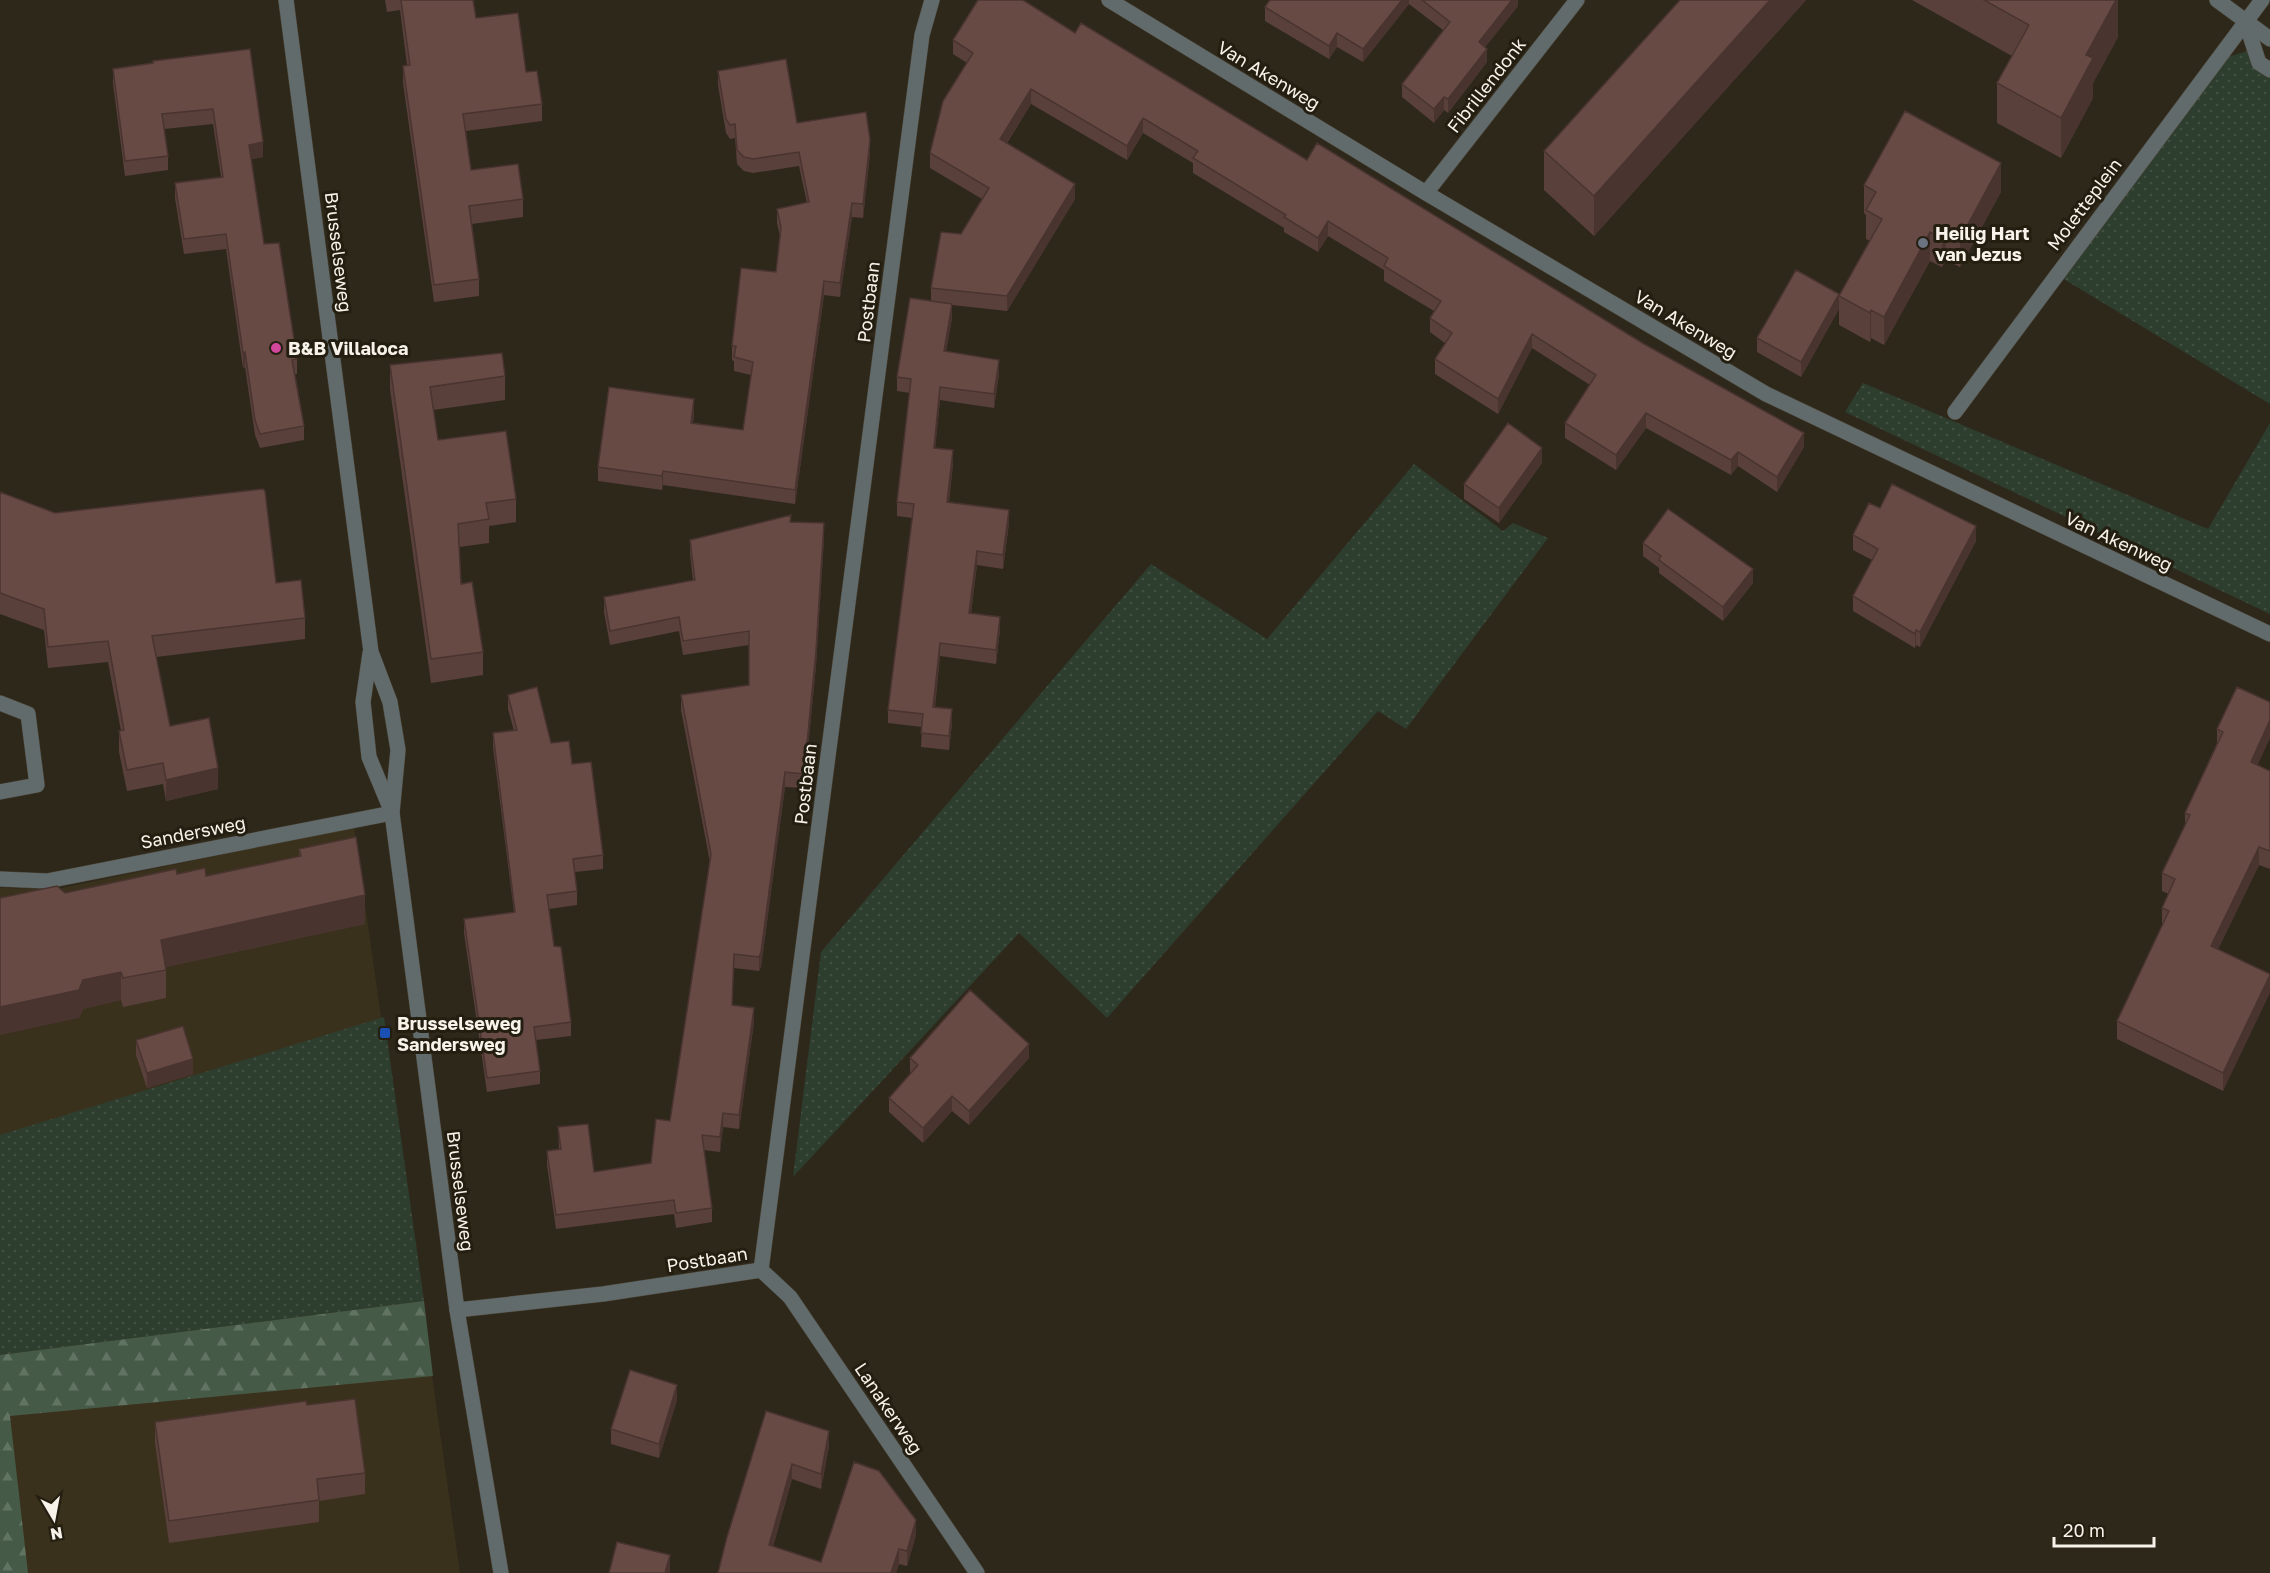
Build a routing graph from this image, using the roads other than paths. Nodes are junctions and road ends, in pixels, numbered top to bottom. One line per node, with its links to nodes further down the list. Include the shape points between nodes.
1 (286, 0): 13 (street, Brusselseweg)
2 (932, 0): 18 (street, Postbaan, via 921,47)
3 (1109, 0): 10 (street, Van Akenweg)
4 (2217, 0): 7 (street)
5 (2262, 0): 7 (street, Moletteplein)
6 (1575, 1): 10 (street, Fibrillendonk)
7 (2245, 20): 8 (street); 9 (street, via 2259,63); 11 (street, Moletteplein)
8 (2270, 39)
9 (2270, 70)
10 (1426, 193): 12 (street, Van Akenweg, via 1766,394)
11 (1955, 412)
12 (2270, 634)
13 (370, 652): 16 (street, Brusselseweg, via 390,702 398,750); 16 (street, Brusselseweg, via 363,702 369,757)
14 (0, 704): 15 (street, via 28,714 37,785)
15 (0, 792)
16 (392, 813): 17 (street, Sandersweg, via 47,881); 19 (street, Brusselseweg)
17 (0, 879)
18 (761, 1270): 19 (street, Postbaan, via 603,1294); 21 (street, Lanakerweg, via 790,1297)
19 (457, 1310): 20 (street, Brusselseweg)
20 (501, 1573)
21 (977, 1573)

